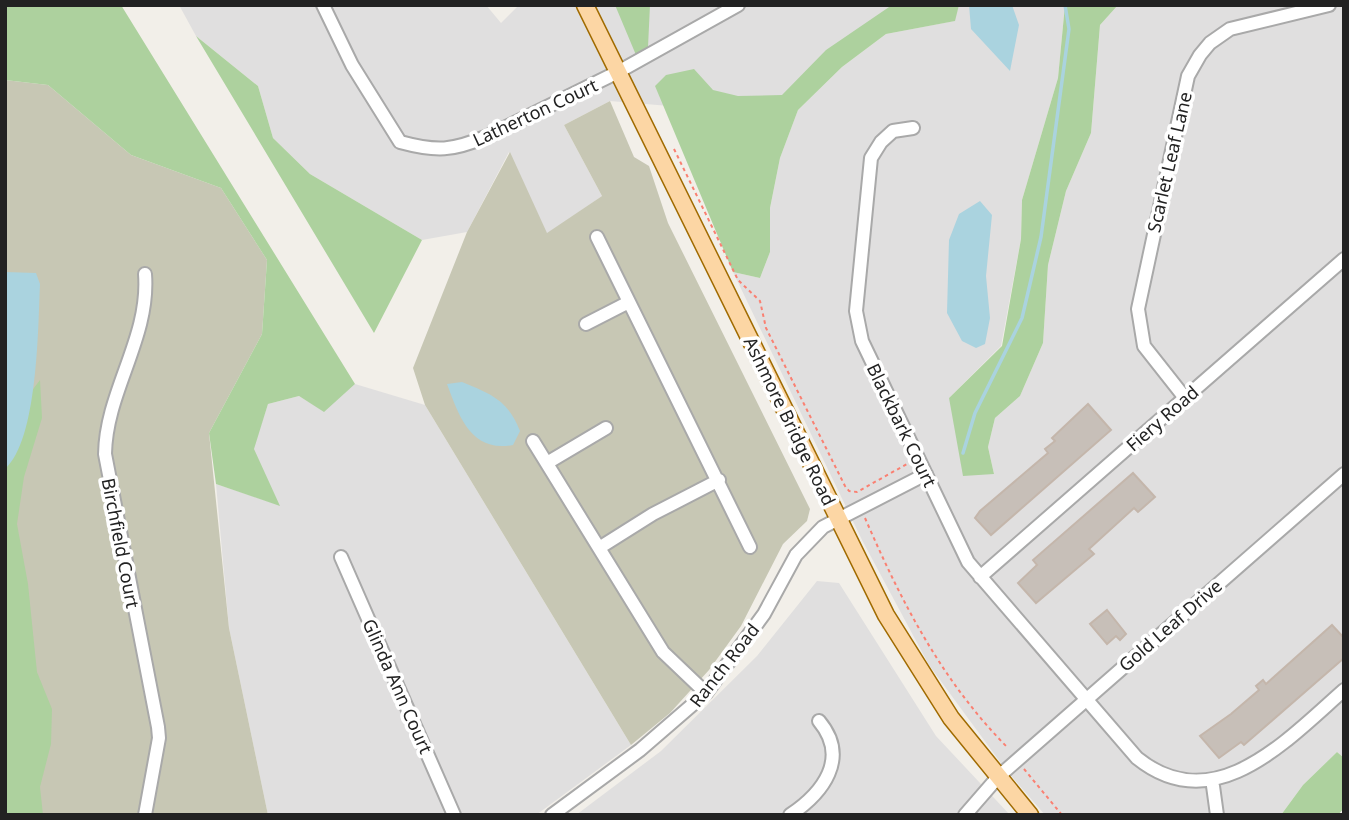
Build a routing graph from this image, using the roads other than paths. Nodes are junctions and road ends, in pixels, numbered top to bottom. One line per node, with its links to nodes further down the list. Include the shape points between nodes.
1 (323, 5): 6 (street, Latherton Court, via 352,65 400,142 433,150 468,144)
2 (585, 5): 6 (main road, Ashmore Bridge Road)
3 (738, 5): 6 (street, Latherton Court)
4 (1329, 5): 5 (street, Scarlet Leaf Lane)
5 (1305, 8): 13 (street, Scarlet Leaf Lane, via 1220,34 1188,76 1139,309 1144,346)
6 (618, 72): 20 (main road, Ashmore Bridge Road)
7 (913, 128): 17 (street, Blackbark Court, via 893,131 871,158 856,311 862,341)
8 (597, 237): 11 (street)
9 (1344, 259): 13 (street, Fiery Road)
10 (145, 274): 32 (street, Birchfield Court, via 145,316 106,424 104,454 158,727)
11 (629, 302): 12 (street); 19 (street)
12 (586, 324)
13 (1185, 398): 24 (street, Fiery Road)
14 (606, 428): 16 (street)
15 (533, 441): 16 (street)
16 (547, 463): 22 (street)
17 (926, 474): 20 (street, Ranch Road); 24 (street, Blackbark Court, via 968,562)
18 (1344, 474): 27 (street, Gold Leaf Drive)
19 (719, 480): 21 (street); 22 (street)
20 (838, 518): 26 (street, Ranch Road, via 822,527 796,555 759,622); 29 (main road, Ashmore Bridge Road, via 907,652)
21 (750, 547)
22 (599, 548): 26 (street, via 663,652)
23 (341, 556): 33 (street, Glinda Ann Court)
24 (980, 577): 27 (street, Blackbark Court)
25 (1344, 690): 30 (street, via 1243,777)
26 (706, 693): 31 (street, Ranch Road)
27 (1087, 698): 29 (street, Gold Leaf Drive); 30 (street, Blackbark Court, via 1156,774 1183,786)
28 (819, 720): 34 (street, via 831,743 827,778 809,802)
29 (998, 777): 35 (street, Gold Leaf Drive); 36 (main road, Ashmore Bridge Road)
30 (1213, 786): 37 (street)
31 (554, 814)
32 (145, 815)
33 (454, 815)
34 (790, 815)
35 (965, 815)
36 (1030, 815)
37 (1217, 815)

